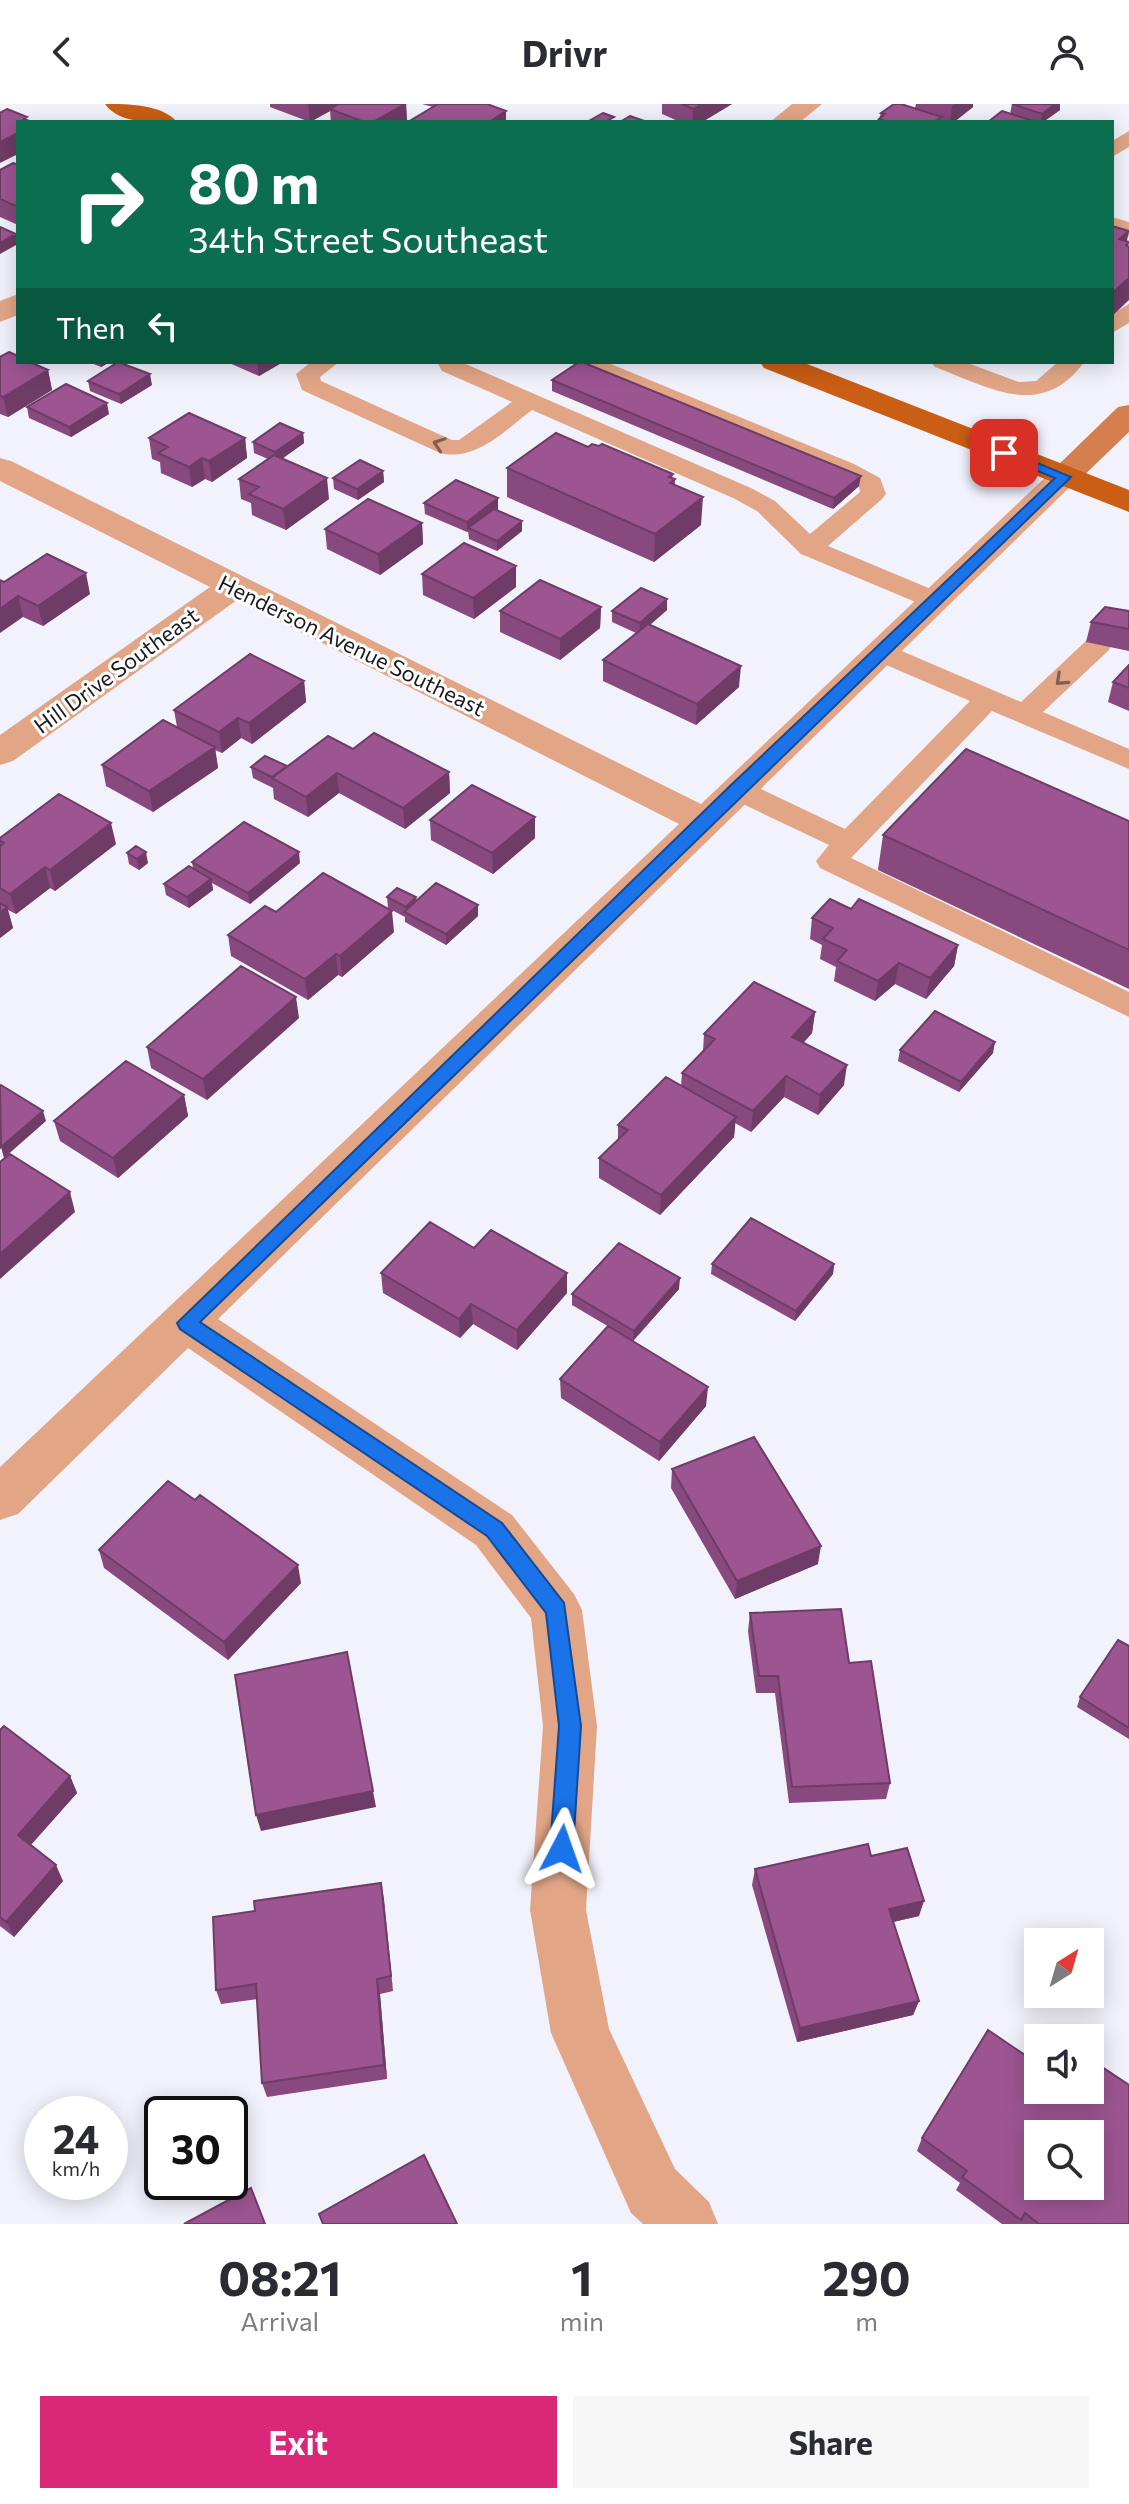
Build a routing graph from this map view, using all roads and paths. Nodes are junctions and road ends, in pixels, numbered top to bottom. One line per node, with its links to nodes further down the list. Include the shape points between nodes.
1 (118, 104): 3 (main road)
2 (809, 104): 4 (street)
3 (159, 120)
4 (786, 120)
5 (1129, 311): 6 (lane)
6 (1114, 324)
7 (324, 364): 13 (lane, one-way to 7, via 465,447 449,448 310,385 308,374)
8 (450, 364): 13 (lane)
9 (588, 364): 18 (lane, via 621,383 871,483 873,494)
10 (780, 364): 16 (main road)
11 (948, 364): 12 (lane, via 1017,389 1042,388)
12 (1067, 364)
13 (529, 401): 18 (lane, via 579,412 750,485 784,506)
14 (1129, 414): 16 (street)
15 (0, 468): 19 (street, Henderson Avenue Southeast)
16 (1064, 477): 17 (main road); 20 (street)
17 (1129, 502)
18 (810, 548): 20 (lane)
19 (233, 587): 25 (street, Hill Drive Southeast); 28 (street, Henderson Avenue Southeast)
20 (934, 600): 22 (street)
21 (1098, 645): 24 (lane, one-way to 24)
22 (880, 652): 23 (lane); 27 (street)
23 (988, 699): 24 (lane); 29 (lane)
24 (1024, 715): 26 (lane)
25 (0, 753)
26 (1129, 760)
27 (736, 789): 28 (street); 29 (lane)
28 (704, 821): 31 (street)
29 (849, 843): 30 (lane, via 831,861)
30 (1129, 1006)
31 (187, 1323): 32 (street); 33 (street, via 494,1530 556,1610 570,1726 558,1910 580,2033 653,2191)
32 (0, 1499)
33 (687, 2224)

